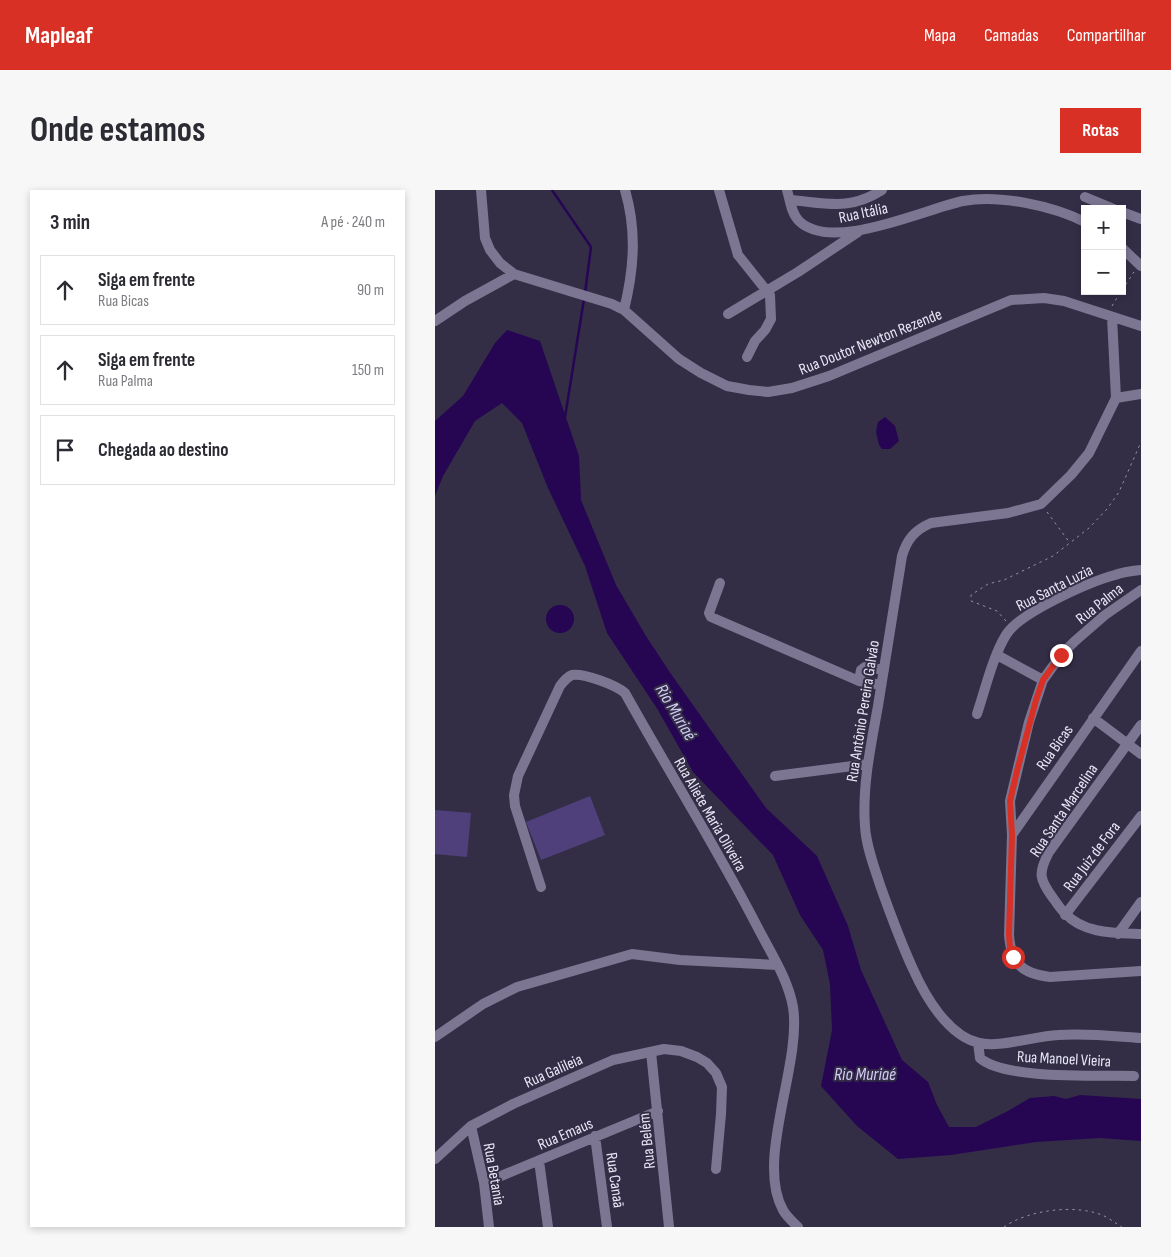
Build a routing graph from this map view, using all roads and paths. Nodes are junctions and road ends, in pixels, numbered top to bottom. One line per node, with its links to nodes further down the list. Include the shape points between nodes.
1 (481, 190): 16 (street, via 485,238 500,263)
2 (625, 190): 20 (street, via 634,255)
3 (712, 190): 9 (street)
4 (719, 190): 9 (street)
5 (882, 190): 6 (street, via 855,204 842,205)
6 (788, 195): 13 (street, Rua Itália, via 792,211 805,226 827,233)
7 (1085, 197): 8 (street)
8 (1104, 205)
9 (724, 206): 18 (street, via 738,255)
10 (1126, 214): 12 (street)
11 (1081, 220): 13 (street, Rua Itália, via 1021,202 987,199 964,201)
12 (1141, 220)
13 (861, 230): 18 (street)
14 (1124, 250): 15 (street)
15 (1140, 265): 17 (path)
16 (514, 274): 20 (street, Rua Doutor Newton Rezende); 23 (street)
17 (1126, 285)
18 (768, 290): 21 (street); 25 (street, via 771,319)
19 (1120, 295): 22 (path)
20 (624, 310): 22 (street, Rua Doutor Newton Rezende, via 679,359 701,373 727,386 768,392 829,376 1011,300 1054,299)
21 (728, 314)
22 (1109, 316): 24 (street, Rua Doutor Newton Rezende); 27 (street, Rua Antônio Pereira Galvão)
23 (435, 321)
24 (1141, 326)
25 (747, 358)
26 (1141, 394): 27 (street)
27 (1116, 398): 29 (street, Rua Antônio Pereira Galvão, via 1089,453)
28 (1141, 442): 30 (path, via 1127,478 1111,503)
29 (1041, 504): 30 (path); 37 (street, Rua Antônio Pereira Galvão, via 1008,514 931,523 914,533 902,556)
30 (1071, 544): 34 (path, via 1053,556 1004,580 988,584 971,595 971,601 997,610)
31 (1141, 570): 34 (street, Rua Santa Luzia, via 1098,580 1026,616)
32 (720, 583): 38 (street, via 710,608 711,617)
33 (1141, 590): 39 (street, Rua Palma, via 1075,641)
34 (1012, 627): 36 (street, Rua Santa Luzia)
35 (1141, 651): 42 (street, Rua Bicas)
36 (997, 655): 39 (street); 41 (street, Rua Santa Luzia)
37 (884, 670): 38 (street, via 865,667); 40 (street, Rua Antônio Pereira Galvão)
38 (859, 680): 40 (street)
39 (1043, 680): 49 (street, Rua Palma, via 1010,801)
40 (881, 685): 46 (street, Rua Antônio Pereira Galvão)
41 (977, 714)
42 (1093, 718): 44 (street); 49 (street, Rua Bicas)
43 (1141, 725): 44 (street, Rua Santa Marcelina)
44 (1127, 743): 45 (street); 52 (street, Rua Santa Marcelina, via 1042,866 1044,885)
45 (1141, 754)
46 (868, 764): 47 (street); 59 (street, Rua Antônio Pereira Galvão, via 865,828 870,856 898,938 921,987 937,1011 964,1036)
47 (775, 776)
48 (1141, 816): 52 (street, Rua Juiz de Fora)
49 (1012, 835): 56 (street, via 1009,934 1013,957 1028,972 1050,977)
50 (541, 887): 55 (street, Rua Aliete Maria Oliveira, via 515,806 515,787 559,686 571,676 579,675 614,685 625,693 744,899)
51 (1141, 902): 53 (street)
52 (1065, 914): 53 (street, via 1097,931)
53 (1118, 934): 54 (street)
54 (1141, 934)
55 (777, 965): 57 (street, via 632,954 517,987 483,1004); 73 (street, Rua Aliete Maria Oliveira, via 787,987 794,1019 774,1176 783,1210)
56 (1141, 971)
57 (435, 1036)
58 (1141, 1038): 59 (street, via 1059,1035 991,1045)
59 (978, 1043): 61 (street, Rua Manoel Vieira, via 980,1058 1000,1069 1068,1076)
60 (651, 1052): 62 (street, Rua Belém); 63 (street, Rua Galileia, via 613,1060); 67 (street, Rua Galileia, via 664,1049 689,1054 716,1073 721,1086)
61 (1134, 1076)
62 (658, 1111): 64 (street, Rua Emaus); 72 (street, Rua Belém)
63 (471, 1126): 65 (street, Rua Galileia); 68 (street, Rua Betania)
64 (595, 1136): 66 (street, Rua Emaus); 71 (street, Rua Canaã)
65 (435, 1159)
66 (539, 1161): 68 (street, Rua Emaus); 70 (street)
67 (716, 1169)
68 (484, 1183): 69 (street, Rua Betania)
69 (489, 1227)
70 (548, 1227)
71 (607, 1227)
72 (669, 1227)
73 (798, 1227)
74 (1004, 1227): 75 (path, via 1015,1220 1057,1210 1101,1215)
75 (1122, 1227)

